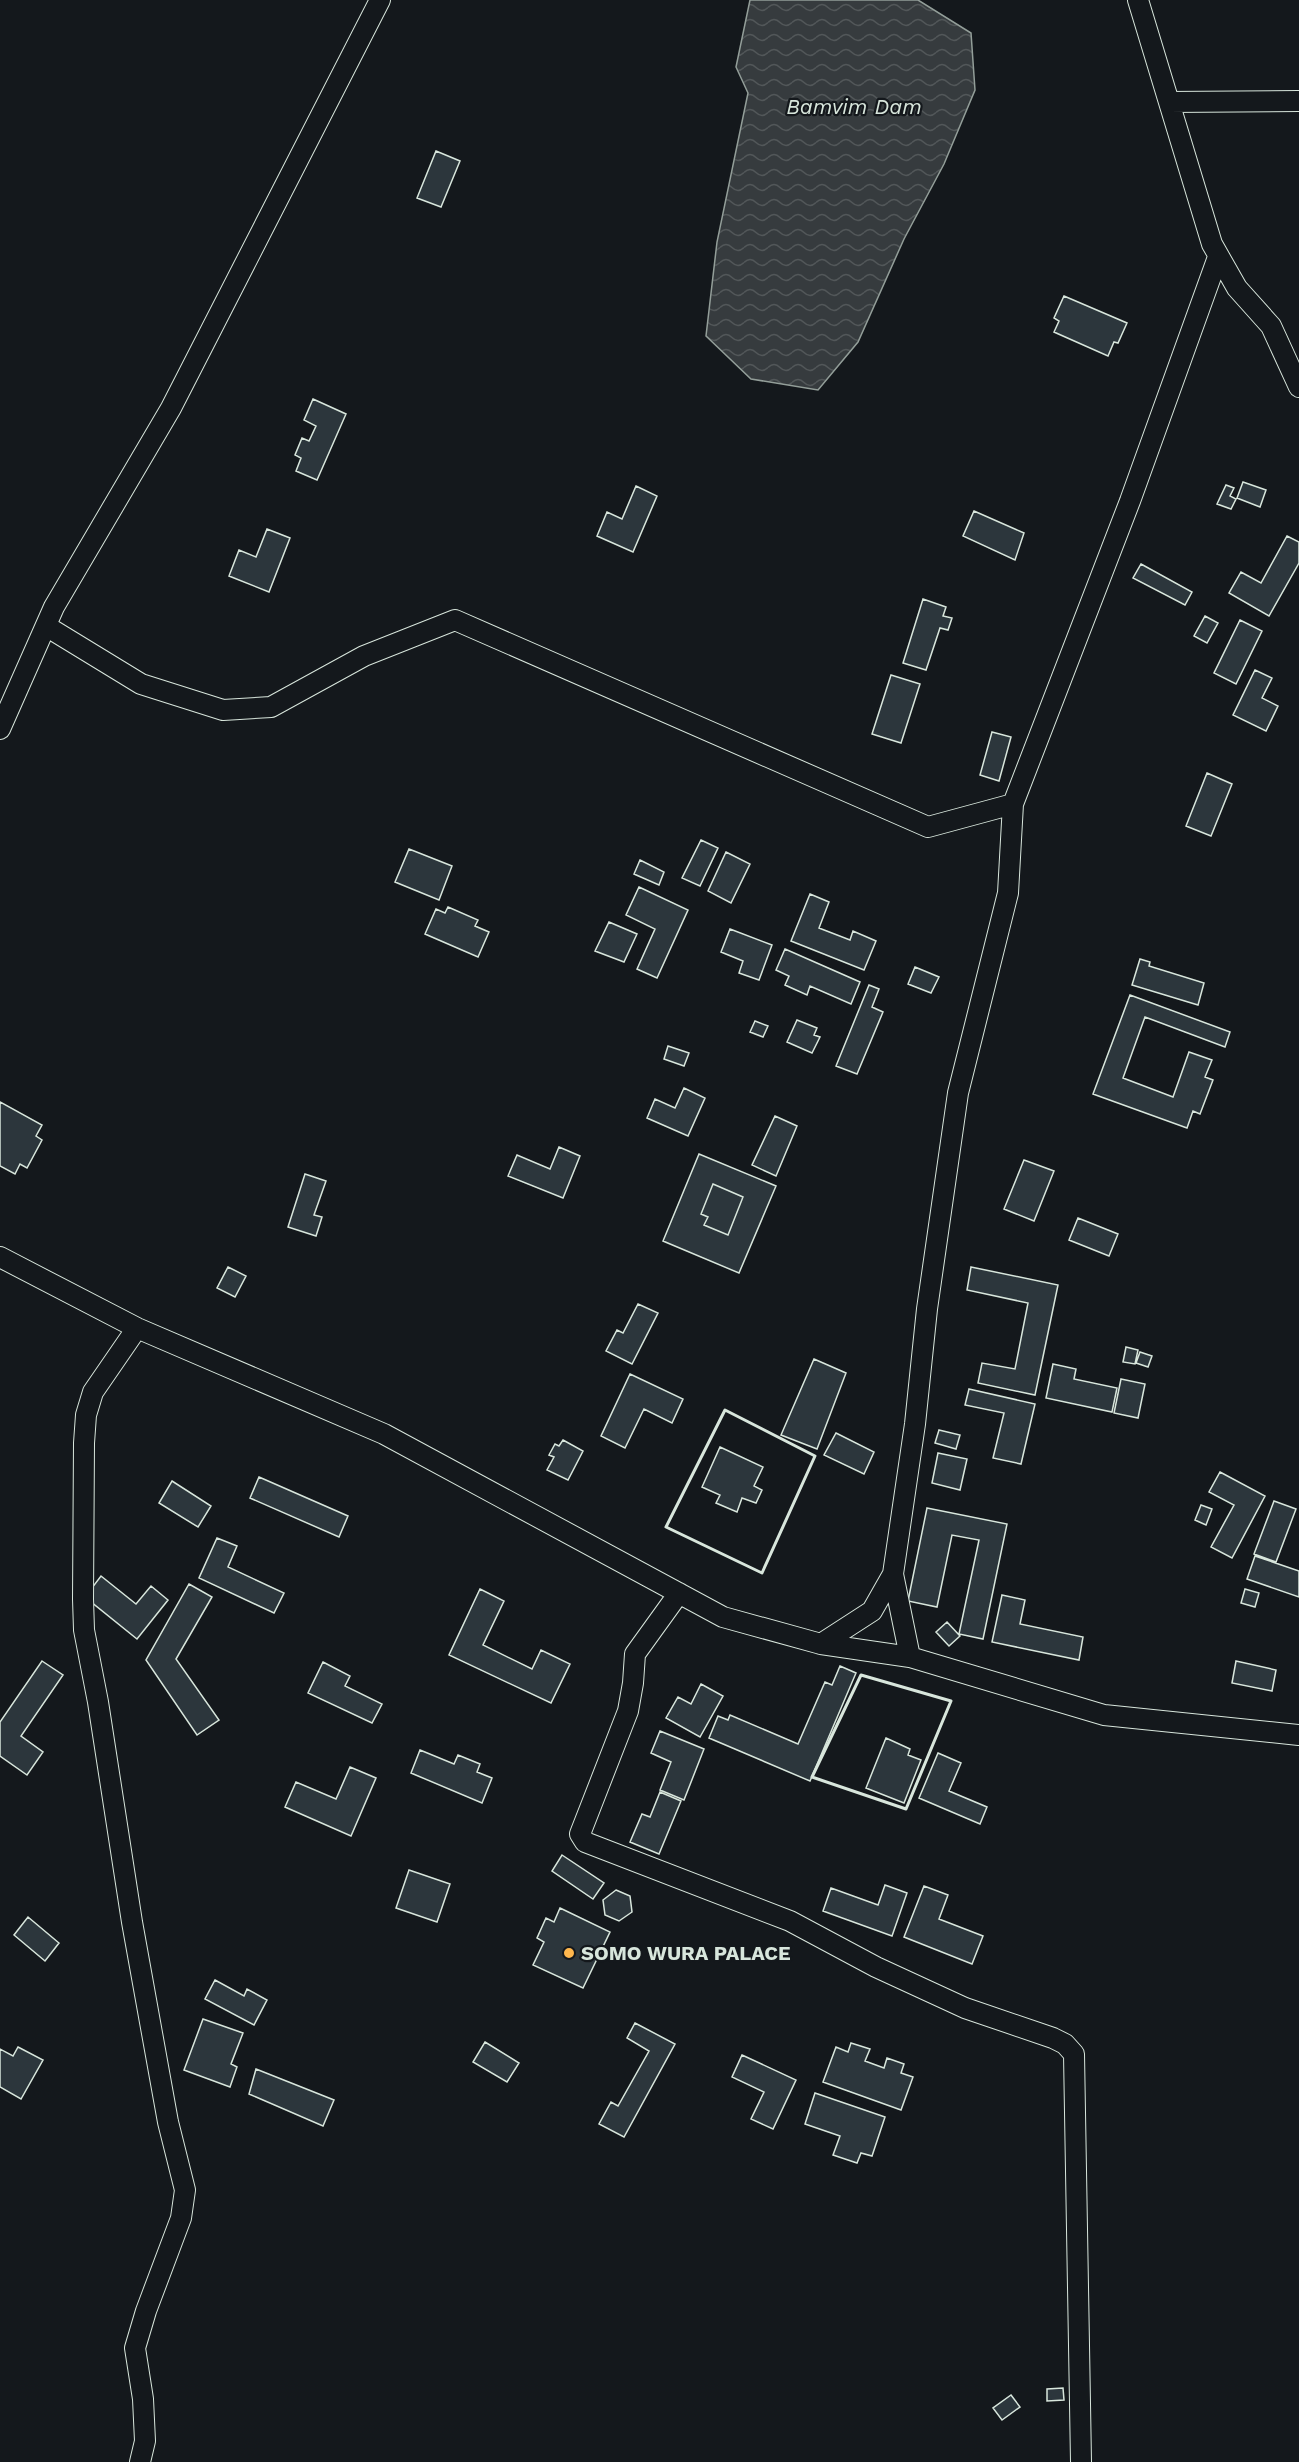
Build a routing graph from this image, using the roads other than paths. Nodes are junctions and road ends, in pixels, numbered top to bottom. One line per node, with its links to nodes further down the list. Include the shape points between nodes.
1 (380, 0): 7 (street, via 171,408)
2 (1138, 0): 4 (street)
3 (1299, 101): 4 (street)
4 (1169, 102): 5 (street)
5 (1218, 257): 6 (street, via 1237,288 1271,326); 9 (street, via 1130,501)
6 (1299, 387)
7 (46, 626): 8 (street); 9 (street, via 141,684 223,710 271,707 364,656 455,620 928,827)
8 (0, 729)
9 (1013, 804): 12 (street, via 1008,893 958,1093)
10 (0, 1257): 11 (street)
11 (137, 1328): 13 (street, via 384,1434); 17 (street, via 93,1392 86,1415 83,1599 84,1630 132,1922 168,2122 185,2190 181,2218 135,2348 145,2441)
12 (892, 1574): 14 (street, via 872,1611); 15 (street)
13 (679, 1593): 14 (street, via 723,1617); 18 (street, via 635,1653 628,1710 580,1834 585,1842 790,1921 965,2008 1053,2038 1074,2054)
14 (820, 1644): 15 (street)
15 (910, 1658): 16 (street, via 1104,1715)
16 (1298, 1733)
17 (140, 2462)
18 (1082, 2462)

